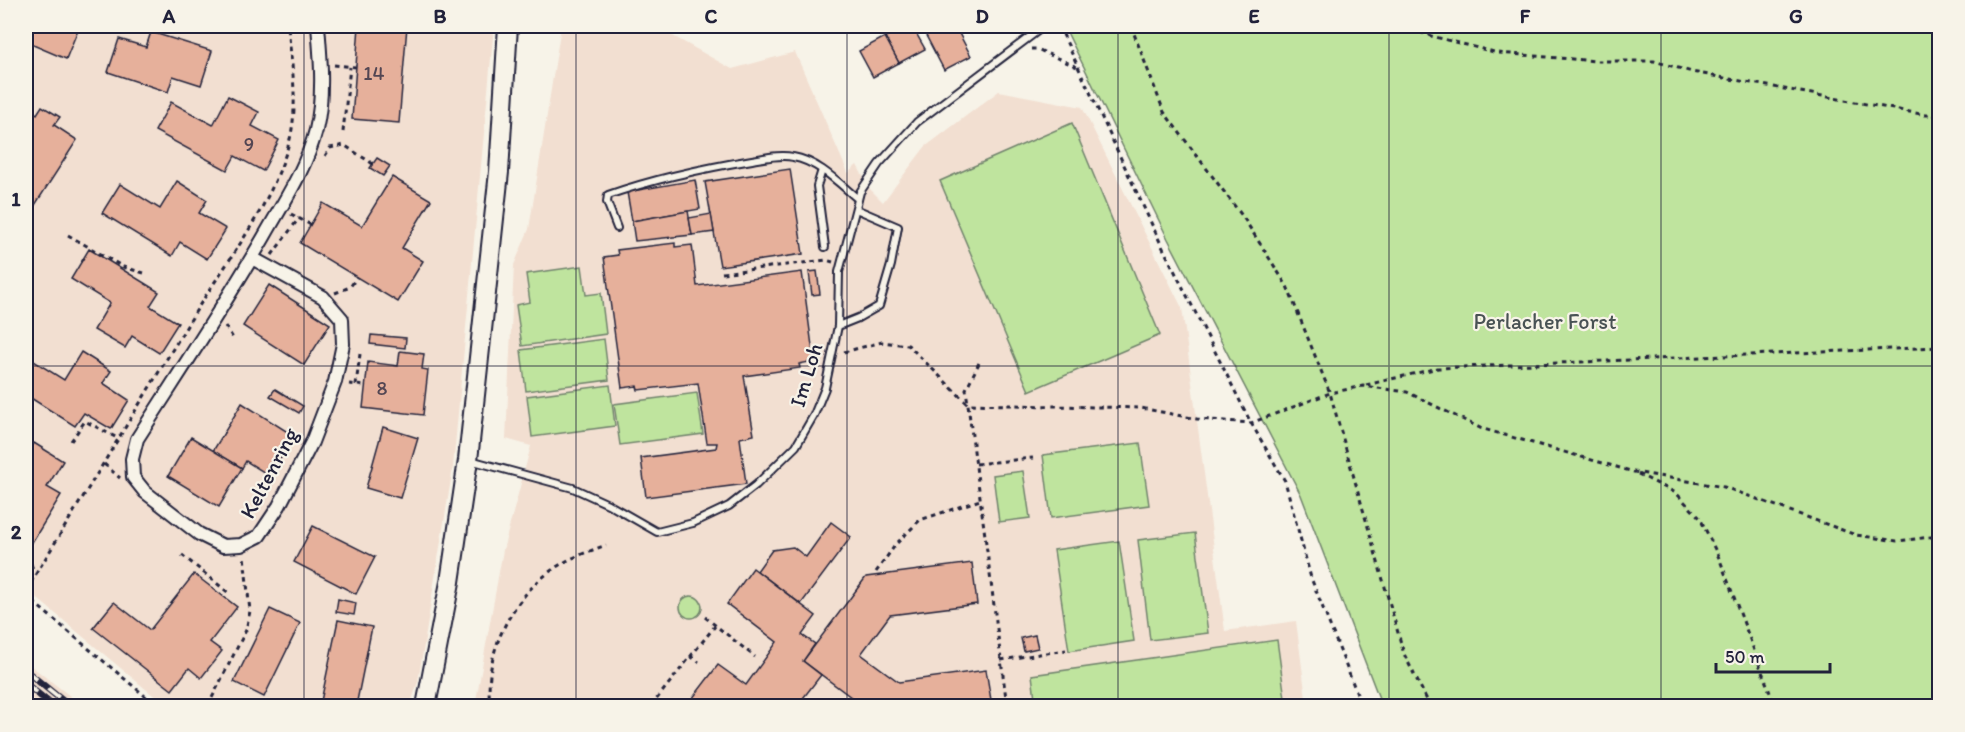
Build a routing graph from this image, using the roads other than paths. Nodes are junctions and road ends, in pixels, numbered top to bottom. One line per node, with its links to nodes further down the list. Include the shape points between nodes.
1 (318, 26): 9 (street, Keltenring, via 321,64 316,129 304,163)
2 (1044, 26): 5 (lane, Im Loh, via 917,122 879,164)
3 (507, 29): 11 (main road, via 499,172)
4 (822, 170): 5 (lane); 7 (lane, via 794,157 777,156 626,189 608,195); 8 (lane, via 817,186)
5 (858, 199): 6 (lane, Im Loh)
6 (856, 209): 10 (lane, Im Loh, via 841,265); 10 (lane, via 898,227 879,306)
7 (617, 228)
8 (825, 247)
9 (252, 258): 9 (street, Keltenring, via 323,297 342,319 343,344 335,382 312,442 279,506 259,536 242,545 223,546 199,534 145,492 133,477 132,459 137,439)
10 (838, 326): 11 (lane, Im Loh, via 822,397 796,446 729,506 693,523 657,532 573,488)
11 (468, 460): 12 (main road)
12 (426, 706)

